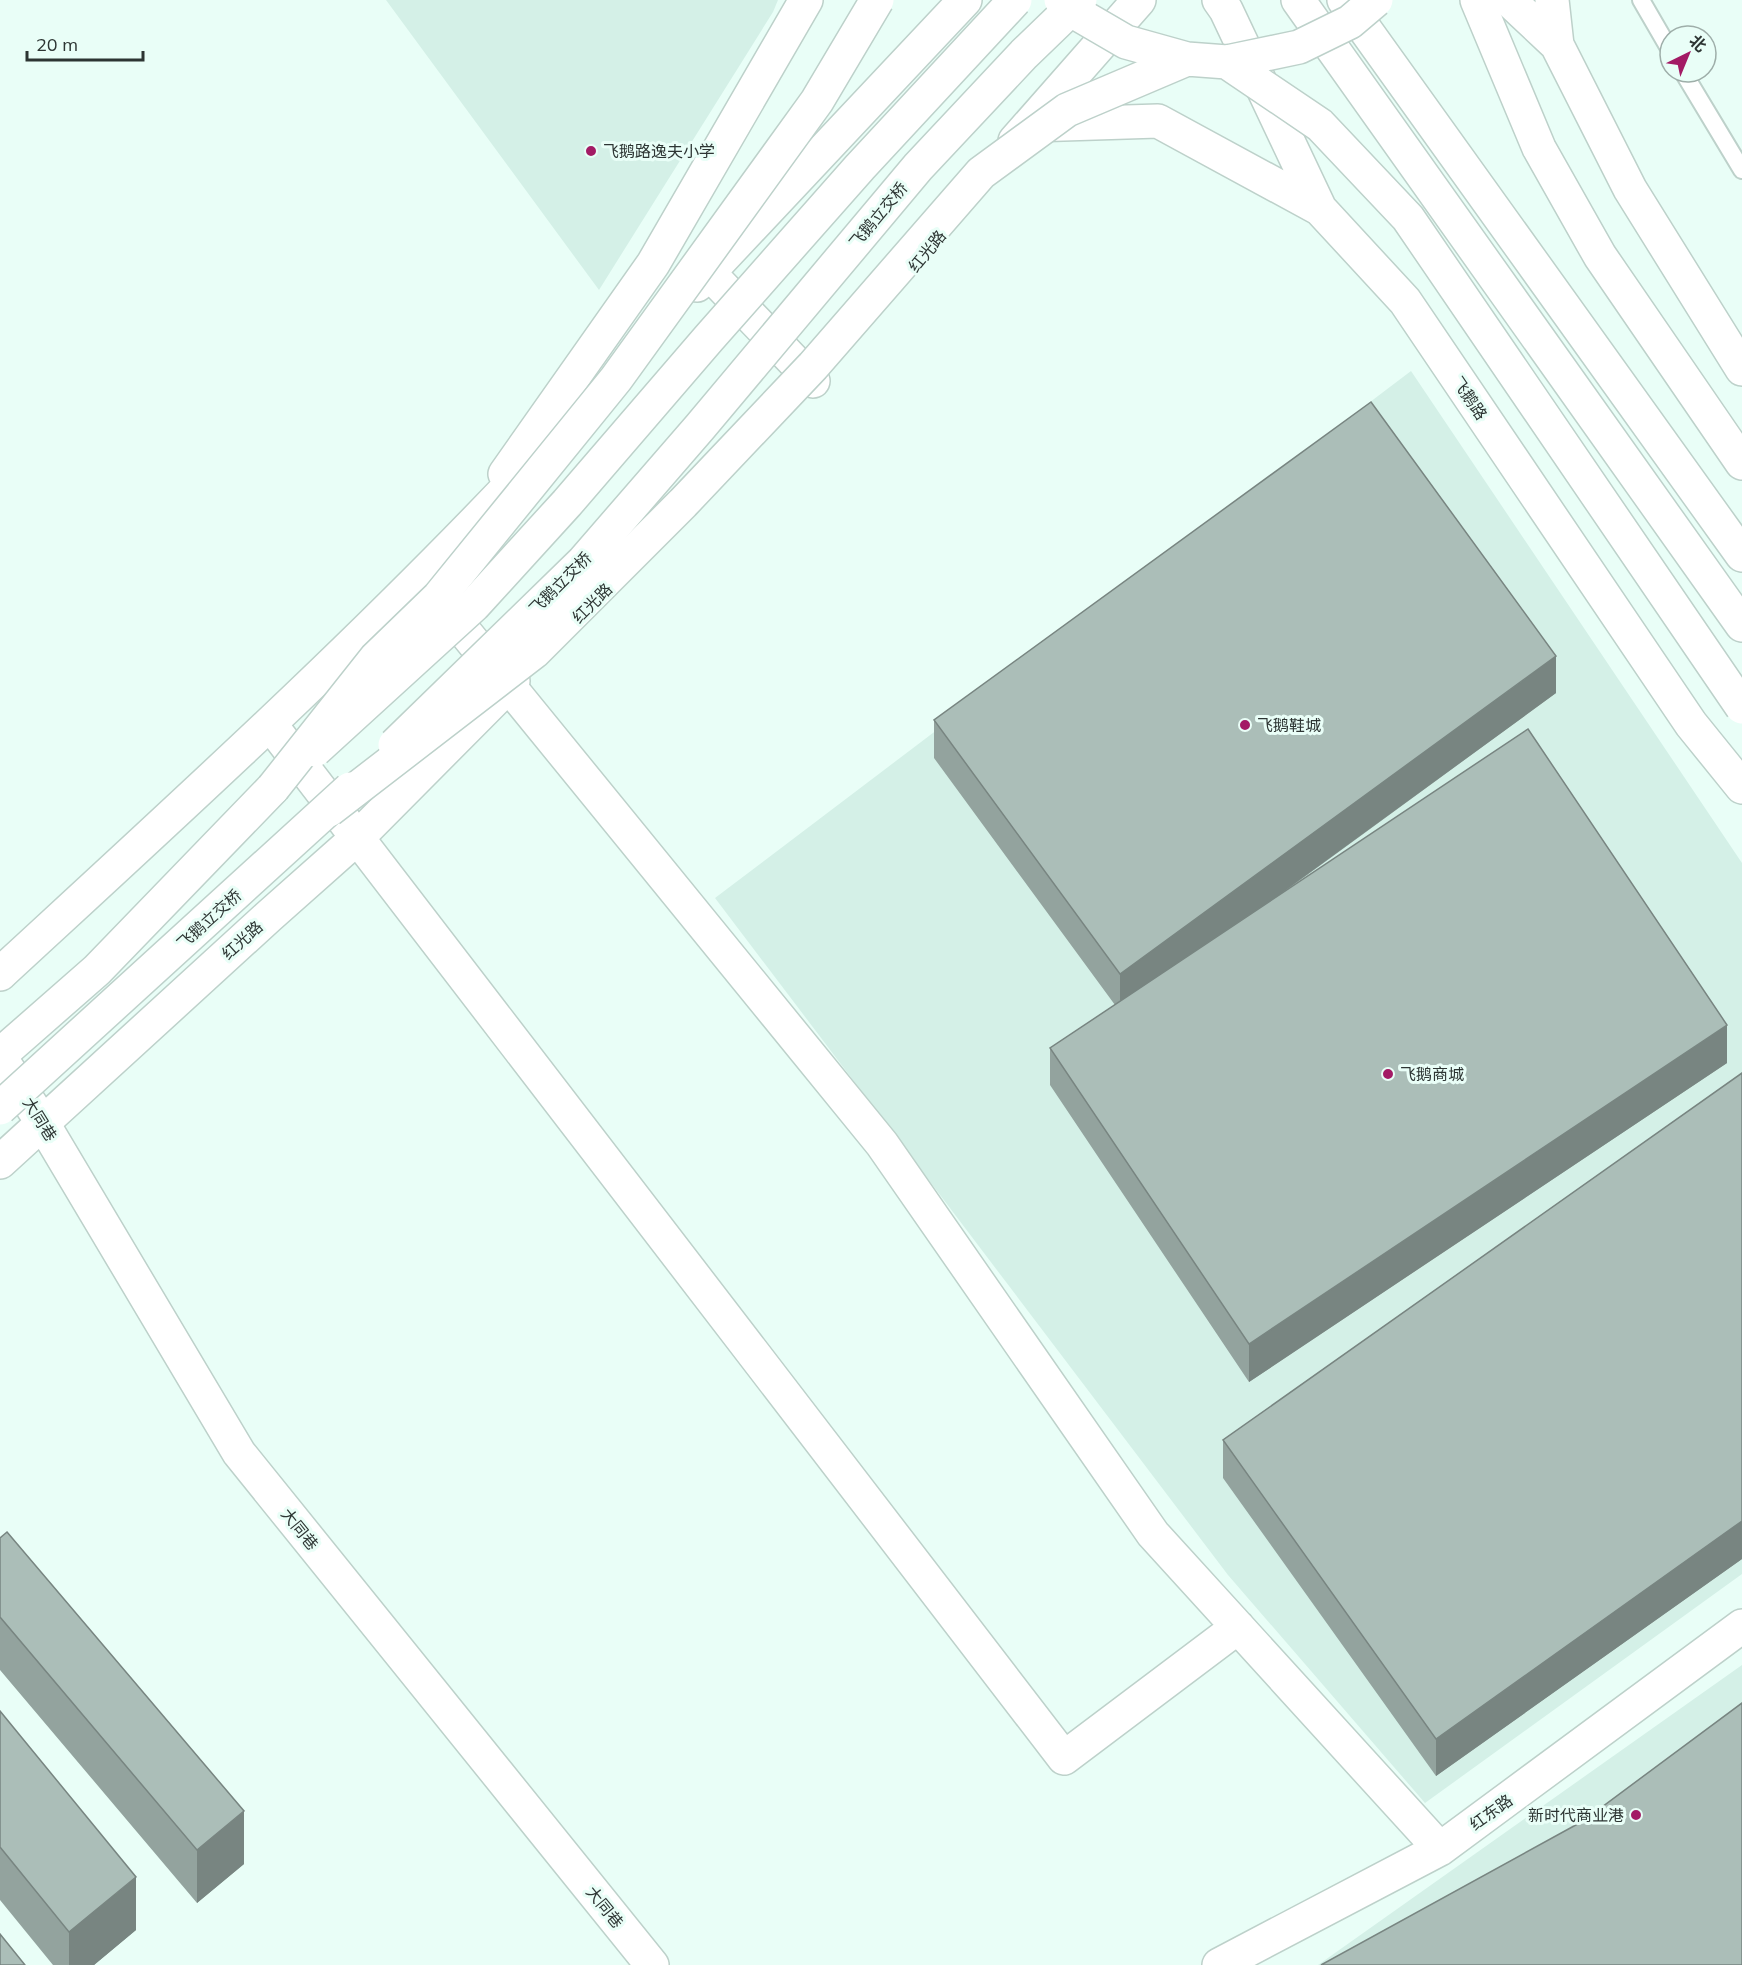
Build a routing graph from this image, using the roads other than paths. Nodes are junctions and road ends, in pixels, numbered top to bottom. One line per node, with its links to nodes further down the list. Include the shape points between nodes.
1 (806, 0): 28 (street, via 653,264)
2 (877, 0): 36 (street, bridge, via 817,101 616,380 438,597 376,658)
3 (965, 0): 24 (street)
4 (1015, 0): 36 (street, bridge, via 860,167 474,605)
5 (1062, 0): 18 (street, bridge, via 1071,10 1126,42)
6 (1080, 0): 37 (street, 飞鹅立交桥, bridge, via 918,167 583,562)
7 (1139, 0): 21 (street, 红光路)
8 (1298, 0): 31 (street)
9 (1344, 0): 29 (street)
10 (1376, 0): 19 (street, bridge, via 1350,22 1299,47)
11 (1477, 0): 27 (street, via 1539,148 1600,256)
12 (1509, 0): 17 (street)
13 (1552, 0): 17 (street)
14 (1641, 0): 16 (lane)
15 (1223, 5): 23 (street, 飞鹅路)
16 (1658, 29)
17 (1557, 45): 25 (street, via 1629,189)
18 (1187, 59): 19 (street, bridge); 37 (street, bridge, via 1067,110 981,173 796,383 534,652)
19 (1227, 62): 33 (street, bridge, via 1320,125 1408,218)
20 (1690, 84): 22 (lane)
21 (1027, 125): 23 (street, via 1158,121); 26 (street, 红光路, via 904,279)
22 (1742, 170)
23 (1320, 210): 35 (street, 飞鹅路, via 1405,301 1691,724)
24 (709, 273): 26 (street); 28 (street)
25 (1742, 369)
26 (813, 381): 32 (street, 红光路)
27 (1742, 463)
28 (462, 536): 30 (street)
29 (1742, 555)
30 (420, 577): 32 (street); 34 (street)
31 (1742, 625)
32 (509, 685): 38 (street, 红光路); 45 (street, via 882,1144 1154,1534)
33 (1742, 707)
34 (270, 724): 38 (street); 39 (street)
35 (1742, 787)
36 (273, 788): 40 (street, via 97,970)
37 (329, 810): 41 (street, 飞鹅立交桥, bridge)
38 (357, 838): 42 (street, 红光路); 45 (street, via 1064,1758)
39 (0, 974)
40 (0, 1056): 42 (street, 大同巷)
41 (0, 1108)
42 (42, 1122): 43 (street, 红光路); 47 (street, 大同巷, via 239,1453)
43 (0, 1162)
44 (1742, 1626): 46 (street, 红东路)
45 (1238, 1627): 46 (street)
46 (1440, 1849): 48 (street, 红东路)
47 (652, 1965)
48 (1219, 1965)

